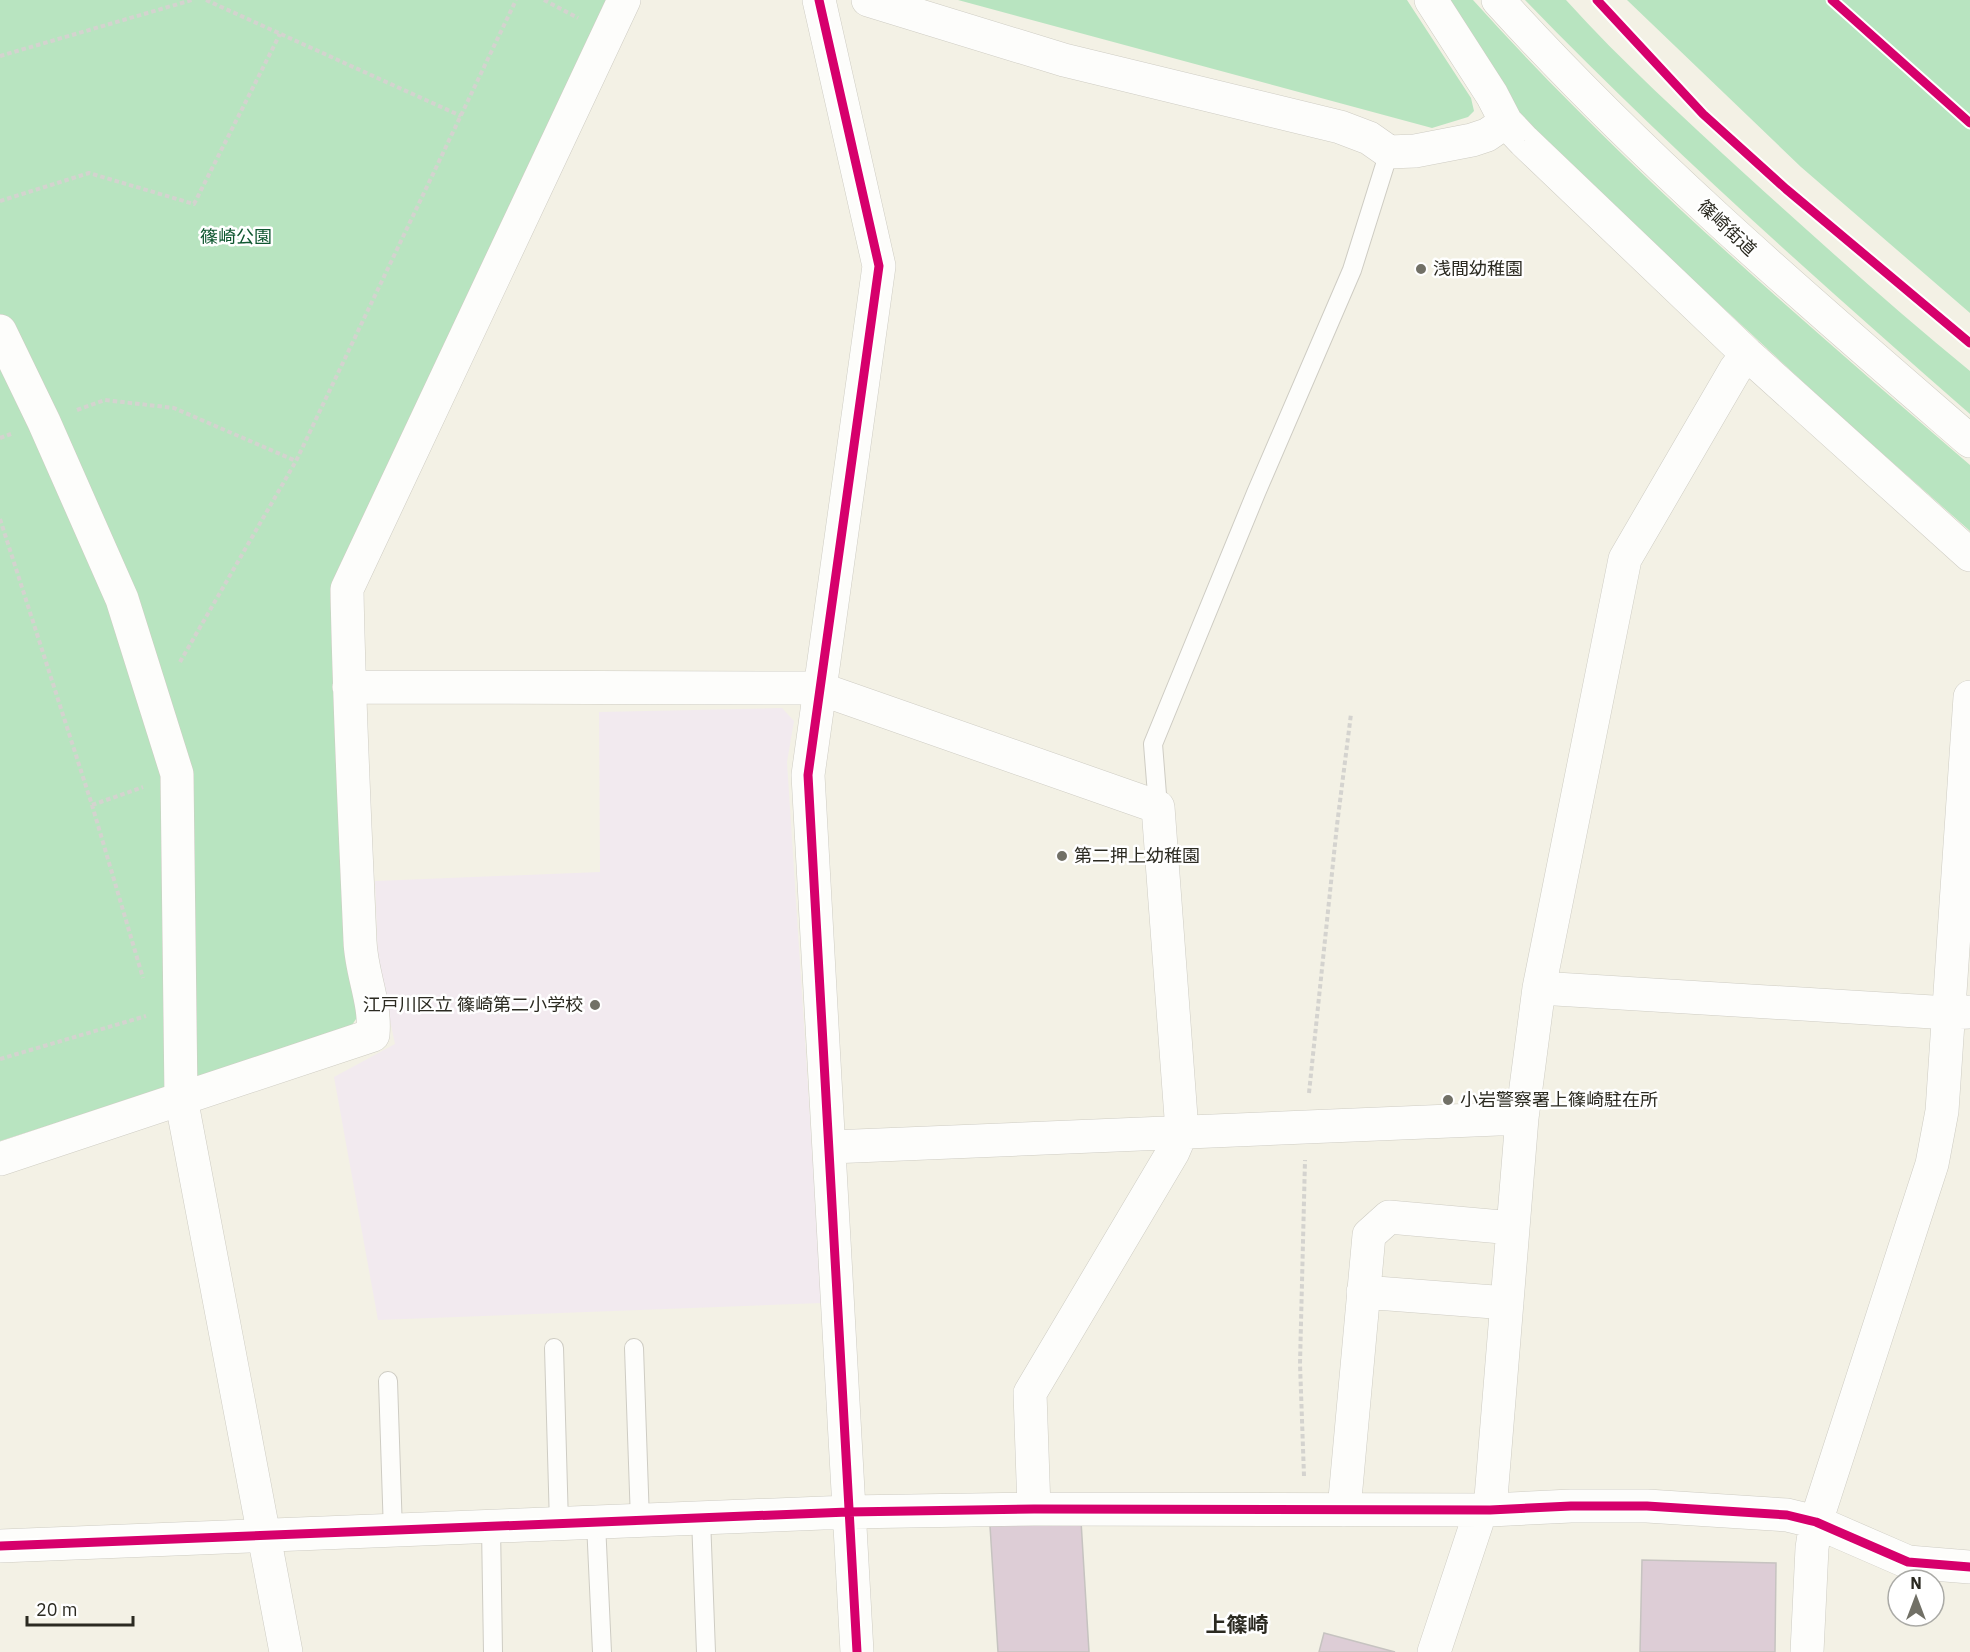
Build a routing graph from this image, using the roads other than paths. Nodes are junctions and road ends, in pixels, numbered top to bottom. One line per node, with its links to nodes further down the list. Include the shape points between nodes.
1 (624, 0): 12 (street, via 347,589)
2 (819, 0): 13 (street, via 879,266)
3 (868, 0): 7 (street, via 1064,60 1340,127 1369,138)
4 (1431, 0): 6 (street)
5 (1498, 0): 10 (street, 篠崎街道, via 1554,61 1705,208)
6 (1506, 123): 7 (street, via 1472,140); 9 (street)
7 (1389, 152): 15 (lane, via 1352,270 1153,744)
8 (0, 331): 18 (street, via 122,599 177,774)
9 (1748, 354): 11 (street); 16 (street, via 1625,559)
10 (1970, 441)
11 (1970, 555)
12 (349, 687): 13 (street); 18 (street, via 361,956 375,1015 373,1035)
13 (819, 688): 15 (street); 21 (street, via 808,775)
14 (1970, 697): 17 (street)
15 (1158, 807): 20 (street)
16 (1539, 988): 17 (street); 19 (street)
17 (1960, 1013): 35 (street, via 1932,1164)
18 (181, 1098): 22 (street); 40 (street)
19 (1522, 1118): 20 (street); 23 (street)
20 (1182, 1131): 21 (street); 29 (street, via 1030,1393)
21 (831, 1146): 32 (street)
22 (0, 1159)
23 (1513, 1228): 24 (street, via 1389,1217 1369,1235); 25 (street)
24 (1364, 1292): 25 (street); 30 (street)
25 (1507, 1303): 31 (street)
26 (554, 1348): 37 (lane)
27 (634, 1348): 34 (lane)
28 (388, 1381): 39 (lane)
29 (1034, 1509): 30 (street); 32 (street)
30 (1344, 1510): 31 (street)
31 (1486, 1510): 35 (street, via 1647,1506 1787,1515); 48 (street)
32 (848, 1512): 33 (street); 47 (street)
33 (701, 1518): 34 (street); 46 (lane)
34 (640, 1521): 36 (street)
35 (1816, 1522): 42 (street, via 1908,1562); 49 (street)
36 (596, 1523): 37 (street); 45 (lane)
37 (559, 1524): 38 (street)
38 (491, 1527): 39 (street); 44 (lane)
39 (393, 1532): 40 (street)
40 (265, 1538): 41 (street); 43 (street)
41 (0, 1546)
42 (1970, 1567)
43 (286, 1652)
44 (493, 1652)
45 (602, 1652)
46 (706, 1652)
47 (858, 1652)
48 (1434, 1652)
49 (1807, 1652)

